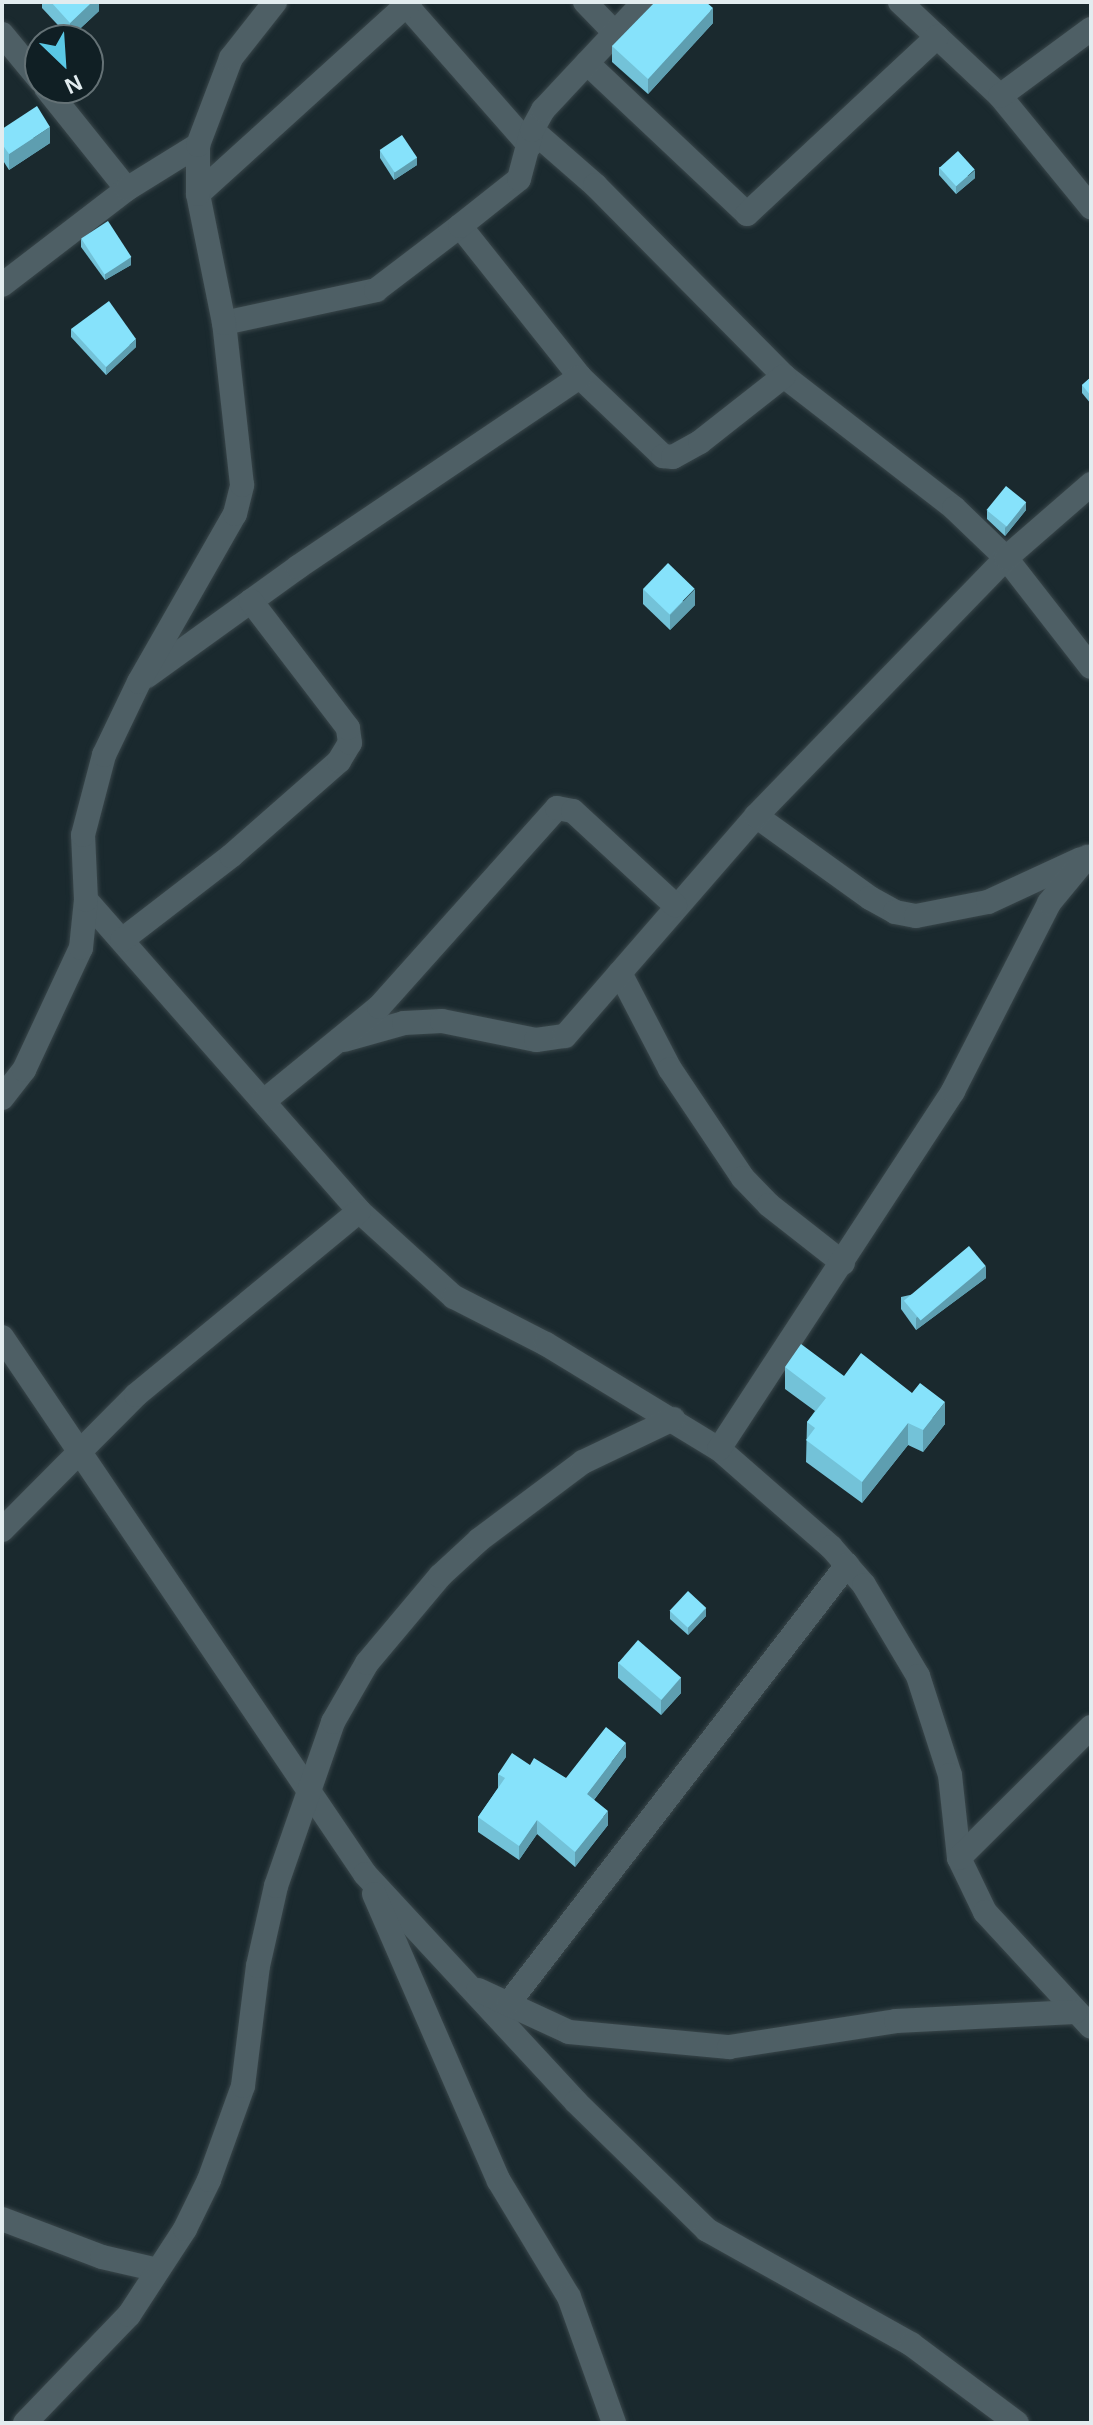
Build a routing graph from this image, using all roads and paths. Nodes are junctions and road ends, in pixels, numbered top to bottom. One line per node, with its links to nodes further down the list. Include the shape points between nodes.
1 (275, 2): 15 (street, via 231,58)
2 (585, 2): 7 (street)
3 (644, 2): 7 (street)
4 (900, 2): 9 (street)
5 (408, 4): 14 (street); 17 (street)
6 (1091, 29): 12 (street)
7 (615, 33): 11 (street)
8 (2, 34): 10 (street)
9 (937, 37): 11 (street, via 747,214); 12 (street)
10 (24, 61)
11 (587, 63): 14 (street)
12 (1000, 96): 18 (street)
13 (59, 104): 16 (street)
14 (531, 138): 19 (street, via 519,179); 22 (street, via 595,185)
15 (198, 145): 16 (street); 17 (street)
16 (127, 189): 20 (street)
17 (198, 194): 21 (street)
18 (1091, 207)
19 (460, 226): 21 (street, via 368,293); 23 (street)
20 (2, 285)
21 (224, 323): 28 (street, via 242,485 235,514)
22 (784, 376): 23 (street, via 673,457 663,456); 25 (street, via 954,508)
23 (580, 377): 26 (street)
24 (1091, 484): 25 (street)
25 (1006, 558): 27 (street); 29 (street)
26 (251, 601): 28 (street); 33 (street, via 348,728 350,743 339,761 231,856)
27 (1091, 667)
28 (139, 682): 31 (street, via 104,755 83,835)
29 (756, 816): 30 (street, via 870,898 916,916 988,902); 32 (street)
30 (1089, 856): 39 (street, via 1049,903 953,1091)
31 (86, 900): 33 (street); 36 (street, via 81,948 24,1070)
32 (675, 905): 34 (street); 35 (street, via 573,811 557,808 477,903)
33 (122, 940): 37 (street)
34 (620, 973): 35 (street, via 579,1025 550,1041 442,1021 404,1023); 39 (street, via 670,1069 743,1178)
35 (344, 1040): 37 (street)
36 (2, 1098)
37 (264, 1101): 38 (street)
38 (359, 1211): 41 (street, via 454,1297); 43 (street, via 136,1395)
39 (843, 1263): 42 (street)
40 (2, 1337): 43 (street)
41 (673, 1419): 42 (street); 47 (street, via 583,1462 440,1576 367,1663 333,1722)
42 (719, 1449): 45 (street)
43 (80, 1451): 44 (street); 47 (street)
44 (2, 1530)
45 (847, 1565): 48 (street, via 894,1635 927,1700 950,1775); 51 (street)
46 (1091, 1727): 48 (street)
47 (310, 1788): 49 (street); 54 (street, via 276,1886 243,2086 209,2180)
48 (959, 1858): 52 (street, via 985,1912)
49 (365, 1874): 50 (street); 56 (street, via 499,2181 530,2241 569,2297)
50 (470, 1986): 51 (street); 57 (street, via 576,2102 707,2230 911,2344)
51 (508, 2004): 52 (street, via 569,2032 729,2047 896,2021)
52 (1083, 2020)
53 (2, 2219): 54 (street, via 102,2257)
54 (158, 2270): 55 (street, via 129,2315)
55 (25, 2423)
56 (614, 2423)
57 (1017, 2423)

